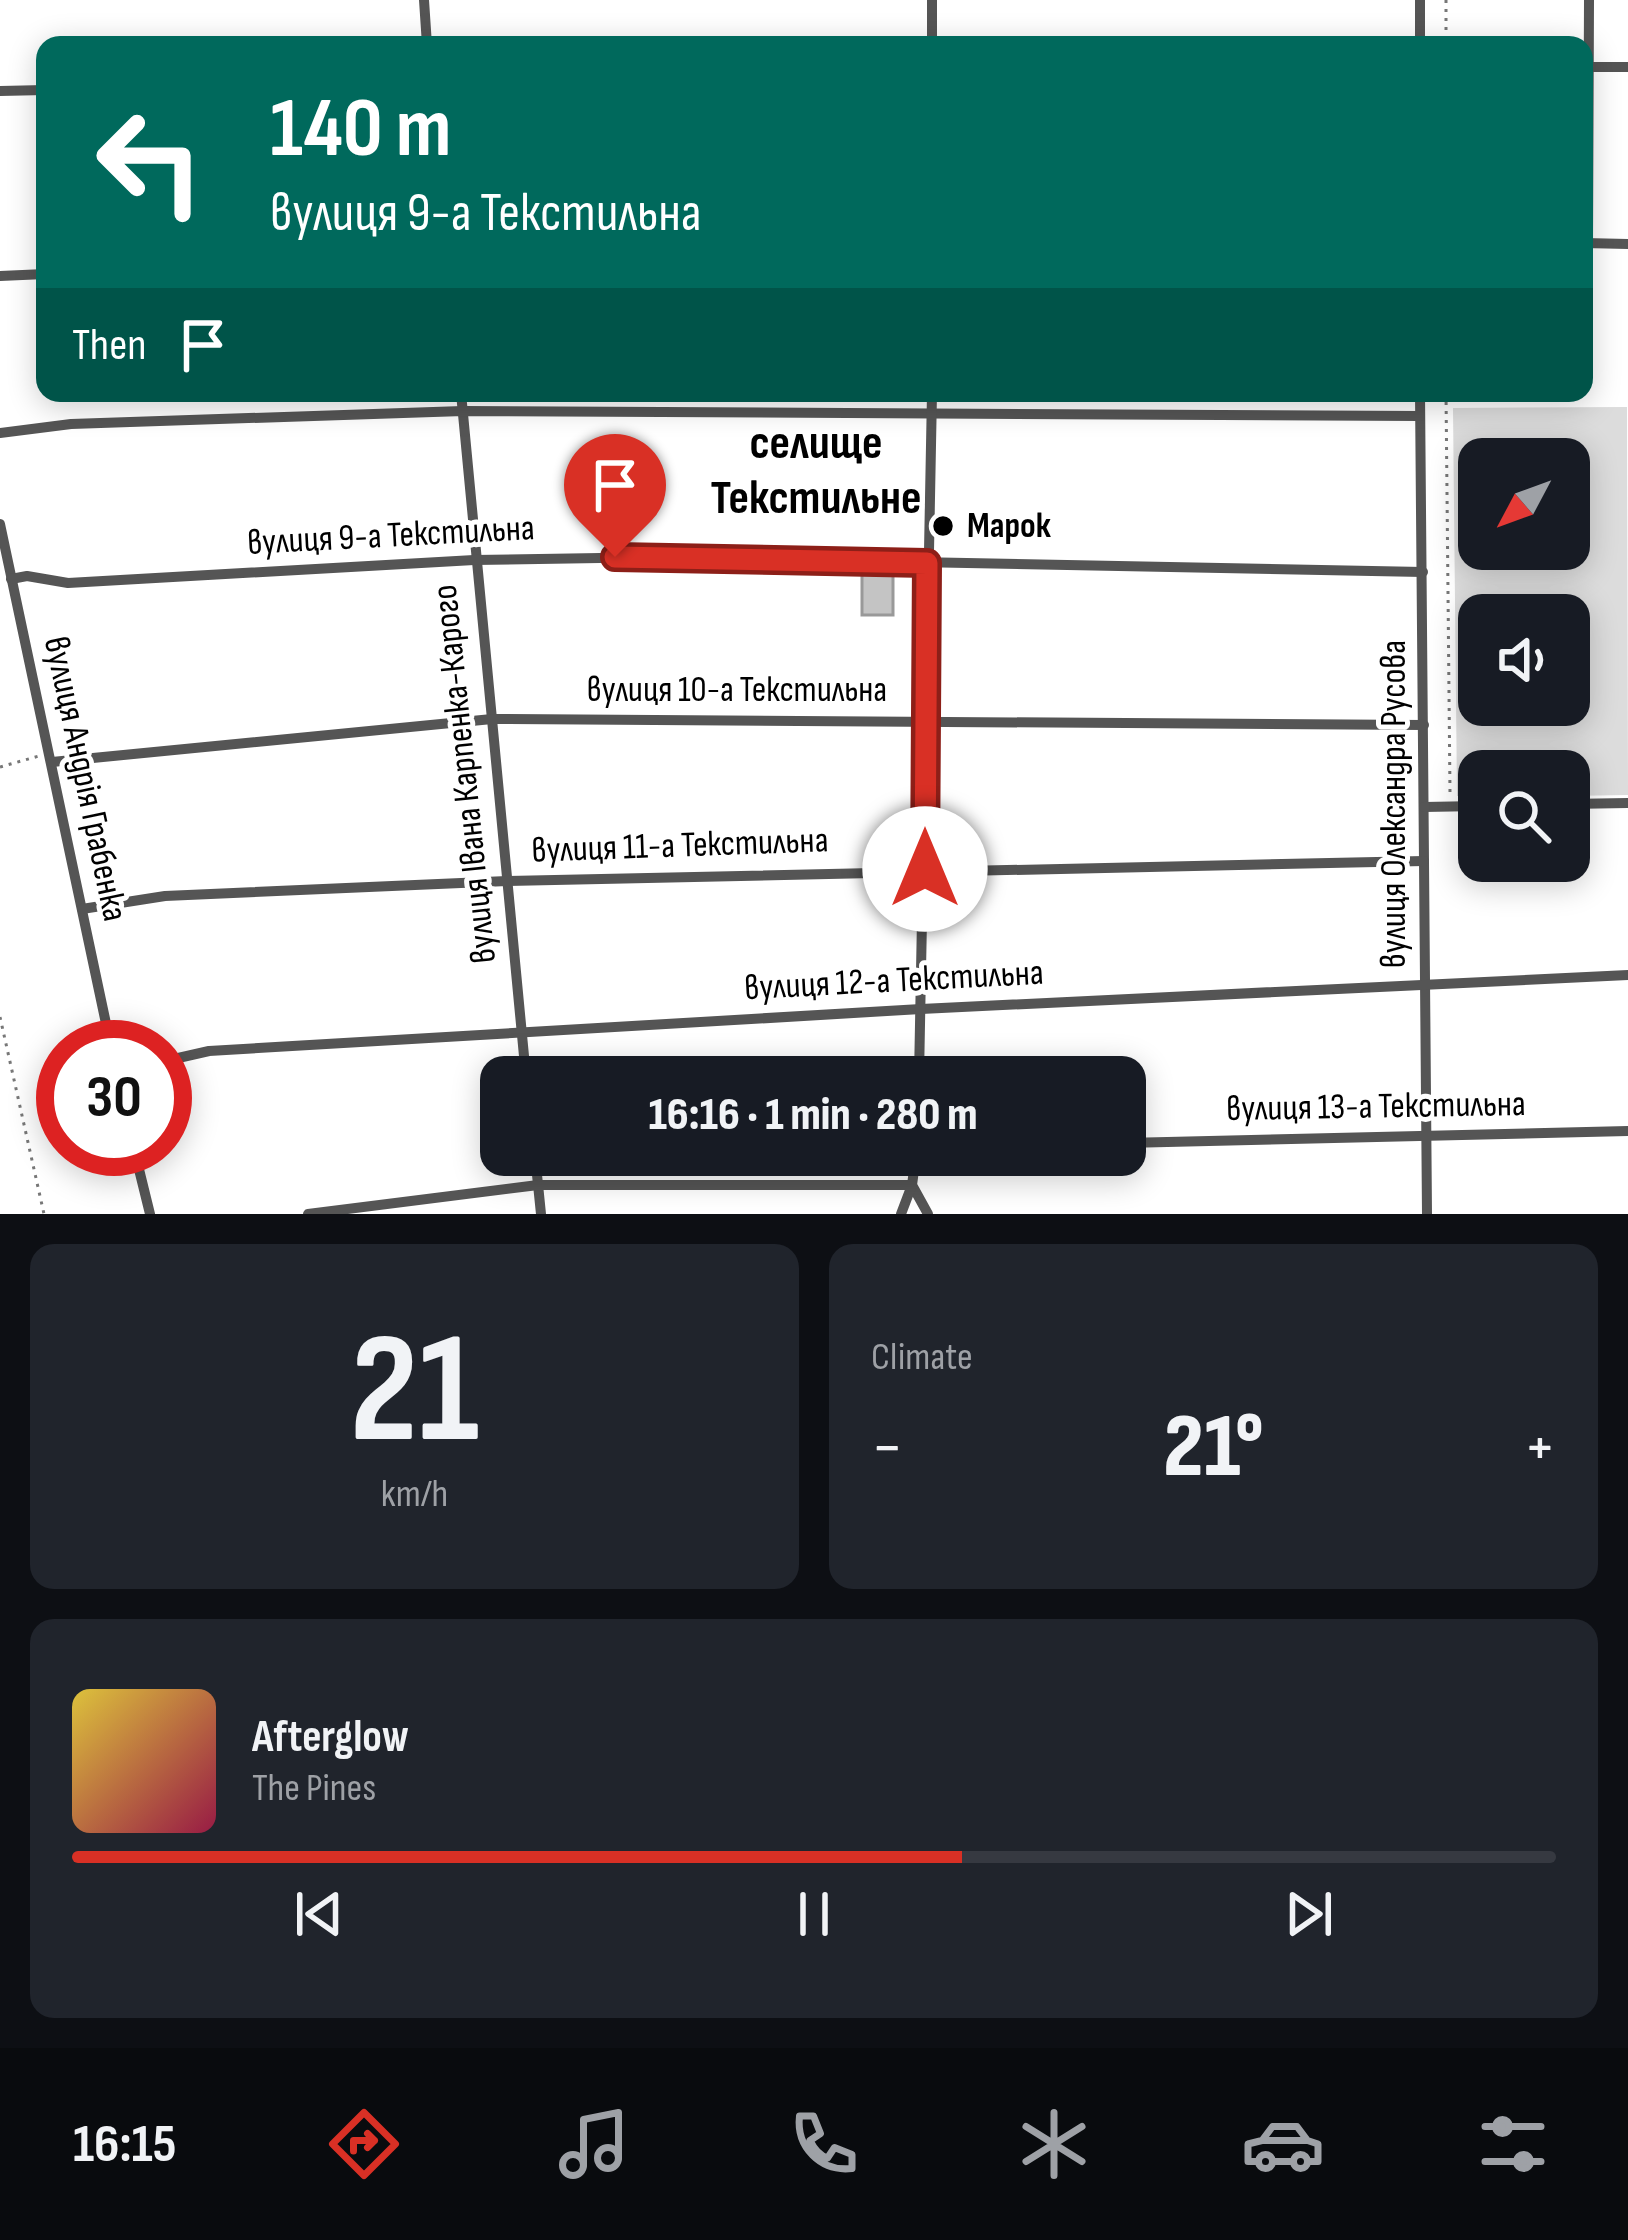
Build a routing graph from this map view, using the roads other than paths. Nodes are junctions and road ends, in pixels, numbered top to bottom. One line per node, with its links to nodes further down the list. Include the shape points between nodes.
1 (424, 0): 5 (street)
2 (932, 0): 6 (street)
3 (1420, 0): 7 (street)
4 (1589, 0): 8 (street)
5 (426, 36)
6 (932, 36)
7 (1420, 36)
8 (1588, 36)
9 (1593, 67): 10 (street)
10 (1628, 67)
11 (36, 90): 12 (street)
12 (0, 91)
13 (1593, 243): 14 (street)
14 (1628, 244)
15 (36, 274): 16 (street)
16 (0, 276)
17 (462, 402): 20 (street, вулиця Івана Карпенка-Карого)
18 (932, 402): 21 (street)
19 (1420, 402): 22 (street, вулиця Олександра Русова)
20 (463, 411): 21 (street); 23 (street); 25 (street, вулиця Івана Карпенка-Карого)
21 (932, 411): 22 (street); 26 (street)
22 (1420, 416): 27 (street, вулиця Олександра Русова)
23 (0, 433)
24 (0, 524): 28 (street, вулиця Андрія Грабенка)
25 (474, 560): 26 (street, вулиця 9-а Текстильна); 28 (street, вулиця 9-а Текстильна, via 68,583); 29 (street, вулиця Івана Карпенка-Карого)
26 (927, 563): 27 (street, вулиця 9-а Текстильна); 30 (street)
27 (1423, 572): 31 (street, вулиця Олександра Русова)
28 (10, 579): 32 (street, вулиця Андрія Грабенка)
29 (492, 719): 30 (street, вулиця 10-а Текстильна); 32 (street, вулиця 10-а Текстильна); 39 (street, вулиця Івана Карпенка-Карого)
30 (925, 722): 31 (street, вулиця 10-а Текстильна); 38 (street)
31 (1424, 724): 35 (street, вулиця Олександра Русова)
32 (51, 758): 40 (street, вулиця Андрія Грабенка)
33 (1628, 803): 34 (street)
34 (1590, 804)
35 (1424, 807): 36 (street); 37 (street, вулиця Олександра Русова)
36 (1458, 807)
37 (1424, 861): 38 (street, вулиця 11-а Текстильна); 42 (street, вулиця Олександра Русова)
38 (925, 869): 39 (street, вулиця 11-а Текстильна); 43 (street)
39 (506, 880): 40 (street, вулиця 11-а Текстильна, via 165,896); 45 (street, вулиця Івана Карпенка-Карого)
40 (82, 910): 44 (street, вулиця Андрія Грабенка)
41 (1628, 976): 42 (street, вулиця 12-а Текстильна)
42 (1425, 982): 43 (street, вулиця 12-а Текстильна); 50 (street, вулиця Олександра Русова)
43 (921, 1009): 45 (street, вулиця 12-а Текстильна); 48 (street)
44 (105, 1020)
45 (521, 1034): 46 (street, вулиця 12-а Текстильна); 47 (street, вулиця Івана Карпенка-Карого)
46 (192, 1055)
47 (524, 1056)
48 (920, 1056)
49 (1628, 1131): 50 (street, вулиця 13-а Текстильна)
50 (1427, 1136): 51 (street, вулиця 13-а Текстильна); 62 (street, вулиця Олександра Русова)
51 (1146, 1143)
52 (141, 1176): 57 (street)
53 (537, 1176): 55 (street)
54 (912, 1176): 56 (street)
55 (538, 1184): 56 (street); 58 (street); 59 (street)
56 (911, 1185): 60 (street); 61 (street)
57 (150, 1214)
58 (308, 1214)
59 (541, 1214)
60 (901, 1214)
61 (928, 1214)
62 (1427, 1214)

